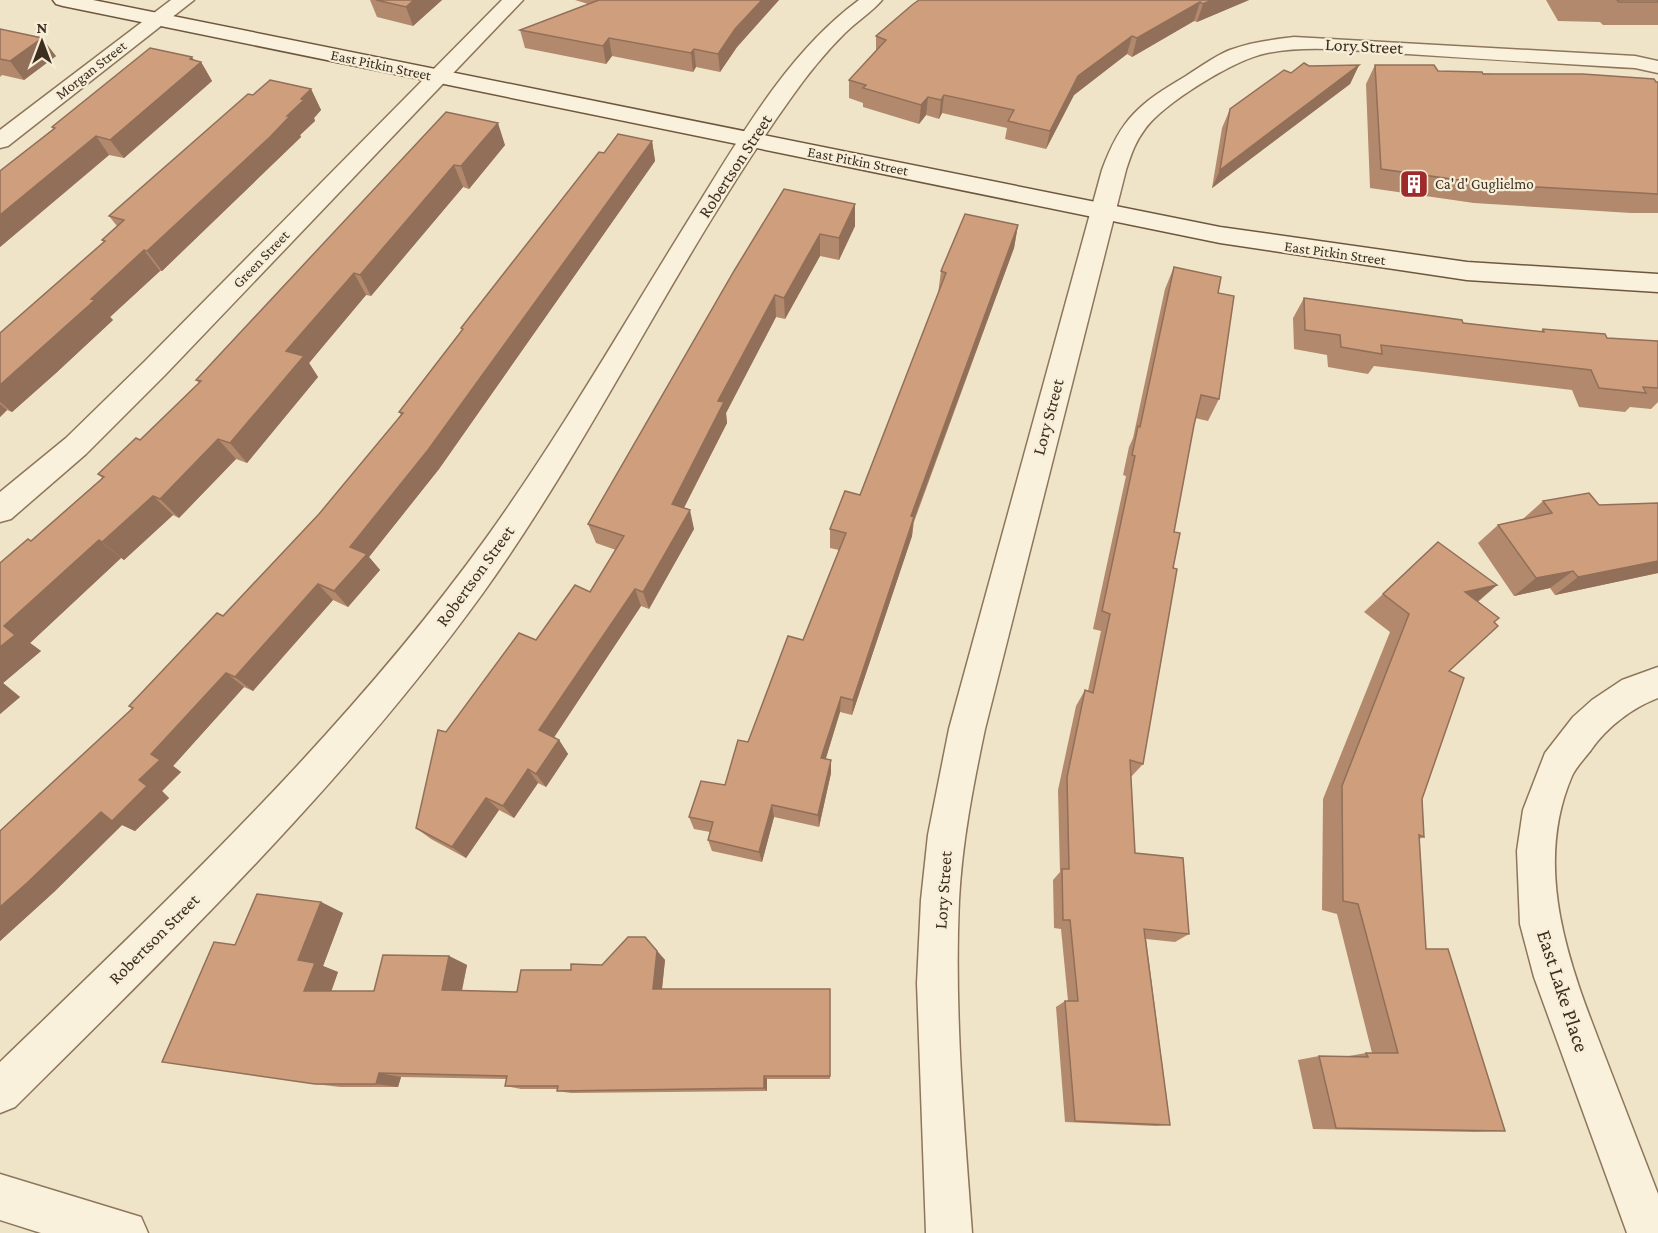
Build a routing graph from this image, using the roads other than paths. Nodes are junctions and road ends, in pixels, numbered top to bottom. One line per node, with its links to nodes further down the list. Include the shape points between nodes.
1 (63, 0): 5 (street, East Pitkin Street)
2 (184, 0): 5 (street, Morgan Street)
3 (513, 0): 9 (street, Green Street)
4 (872, 0): 10 (street, Robertson Street, via 837,27 812,54)
5 (157, 19): 9 (street, East Pitkin Street); 11 (street, Morgan Street)
6 (1658, 58): 7 (street, Lory Street)
7 (1635, 62): 8 (street, Lory Street); 12 (street, Lory Street, via 1359,45 1294,43 1264,47 1236,55 1158,102 1137,123 1123,144)
8 (1658, 67)
9 (436, 77): 10 (street, East Pitkin Street); 14 (street, Green Street, via 155,369 76,446)
10 (749, 139): 12 (street, East Pitkin Street); 16 (street, Robertson Street, via 540,484 384,696 239,853)
11 (0, 141)
12 (1102, 210): 13 (street, East Pitkin Street, via 1220,235 1478,272); 19 (street, Lory Street, via 967,729 950,809 940,900 938,1020)
13 (1658, 283)
14 (0, 510)
15 (1658, 682): 20 (street, East Lake Place, via 1634,691 1604,711 1558,765 1542,810 1536,851 1540,924 1554,976)
16 (0, 1092)
17 (0, 1197): 18 (street)
18 (125, 1233)
19 (949, 1233)
20 (1650, 1233)

